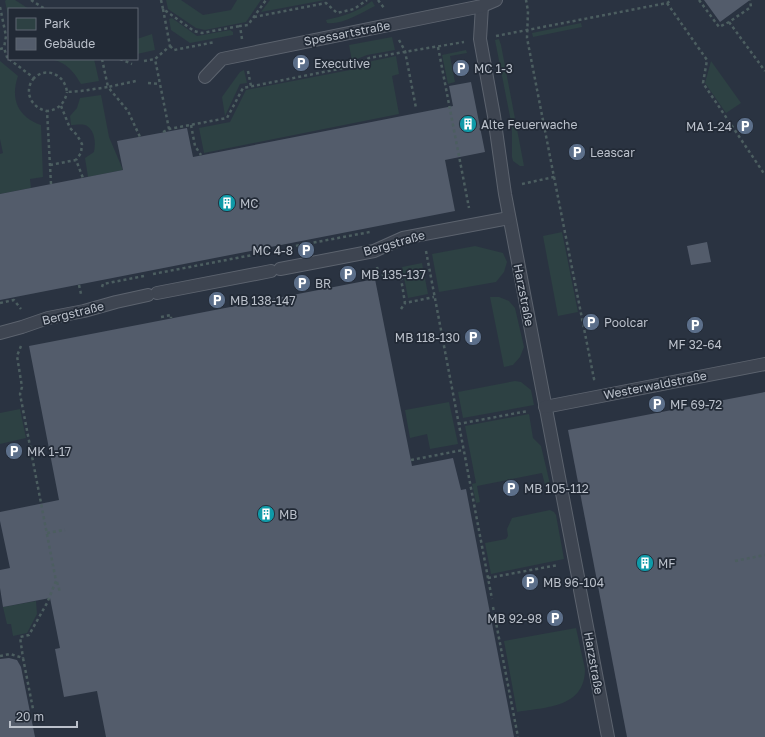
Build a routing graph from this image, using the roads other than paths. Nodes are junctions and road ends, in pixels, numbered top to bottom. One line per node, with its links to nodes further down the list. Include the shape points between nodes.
1 (496, 0): 2 (lane, Spessartstraße)
2 (482, 6): 3 (lane, Spessartstraße, via 222,59); 4 (lane, Harzstraße, via 480,39)
3 (205, 77)
4 (509, 218): 5 (lane, Bergstraße, via 403,238 374,251 116,302 48,318); 7 (lane, Harzstraße)
5 (0, 333)
6 (765, 364): 7 (lane, Westerwaldstraße)
7 (545, 407): 8 (lane, Harzstraße)
8 (608, 737)

